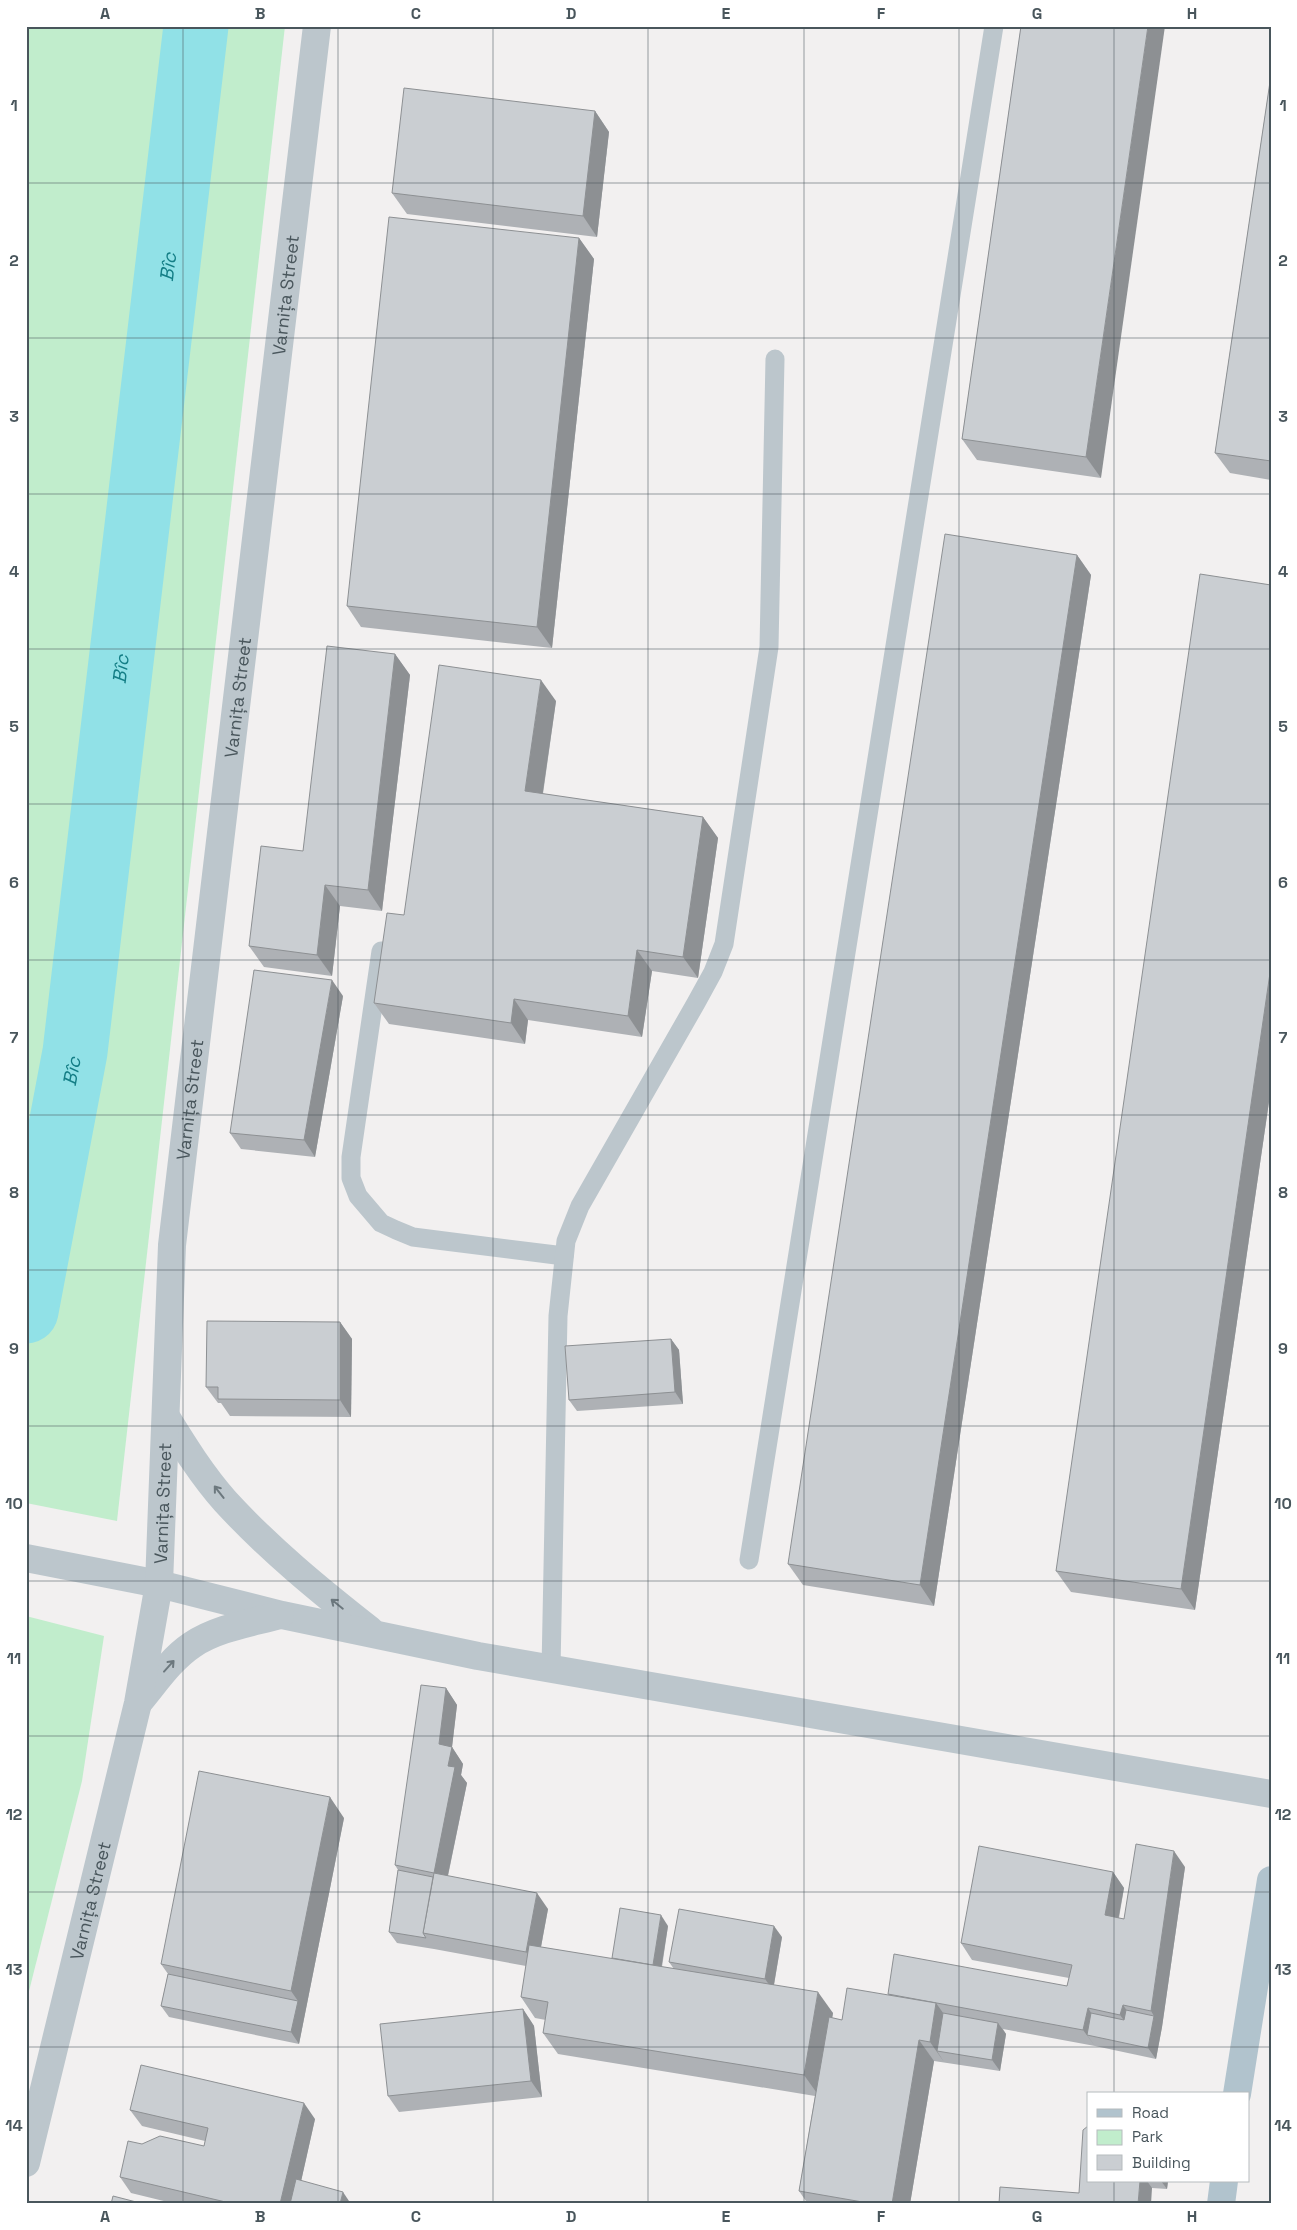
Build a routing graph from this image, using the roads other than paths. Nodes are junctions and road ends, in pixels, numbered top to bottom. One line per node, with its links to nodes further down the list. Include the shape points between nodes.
1 (317, 26): 6 (street, Varnița Street, via 172,1245)
2 (994, 26): 8 (lane)
3 (775, 359): 5 (lane, via 769,647 724,944 696,1003 580,1206 566,1240)
4 (381, 951): 5 (lane, via 351,1157 351,1178 358,1196 381,1223 413,1237)
5 (564, 1256): 12 (lane, via 558,1316)
6 (166, 1417): 9 (street, Varnița Street); 11 (street, one-way to 6, via 312,1584 224,1500 190,1456)
7 (26, 1558): 9 (street)
8 (749, 1560)
9 (159, 1584): 10 (street); 13 (street, Varnița Street)
10 (282, 1615): 11 (street); 13 (street, one-way to 10, via 172,1662 191,1645 214,1633)
11 (375, 1634): 12 (street)
12 (551, 1668): 14 (street)
13 (138, 1703): 18 (street, Varnița Street)
14 (1271, 1794)
15 (1271, 1880): 16 (main road)
16 (1266, 1929): 17 (main road)
17 (1237, 2092)
18 (26, 2163)
19 (1224, 2182): 20 (main road)
20 (1221, 2204)

